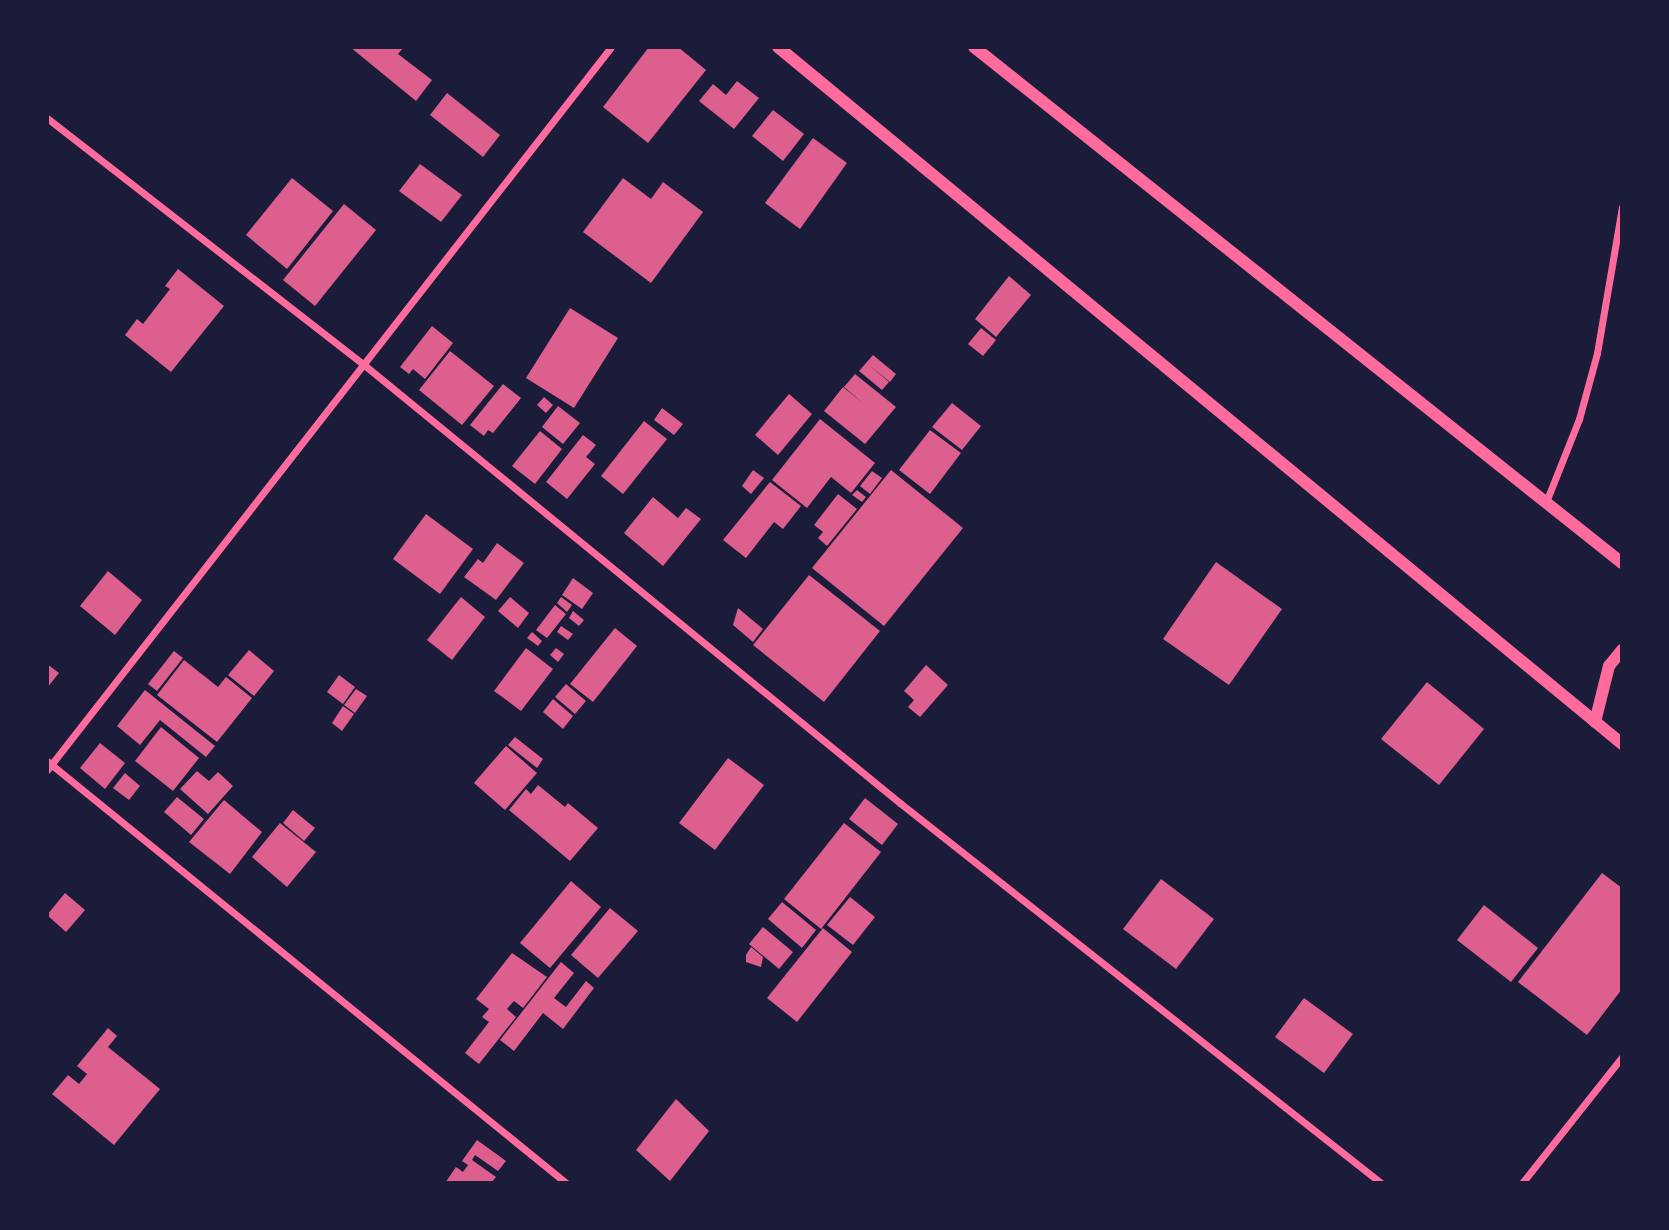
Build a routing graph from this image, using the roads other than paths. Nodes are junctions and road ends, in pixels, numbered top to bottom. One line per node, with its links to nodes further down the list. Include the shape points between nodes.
1 (611, 47): 6 (street)
2 (778, 47): 10 (street)
3 (974, 47): 7 (street)
4 (47, 118): 6 (street)
5 (1622, 207): 7 (street, via 1597,353 1579,419)
6 (363, 364): 12 (street); 15 (street, via 900,803)
7 (1546, 502): 8 (street)
8 (1622, 563)
9 (1622, 650): 10 (street, via 1609,666)
10 (1595, 722): 11 (street)
11 (1622, 744)
12 (49, 765): 14 (street)
13 (1622, 1057): 16 (street)
14 (566, 1183)
15 (1381, 1183)
16 (1522, 1183)

